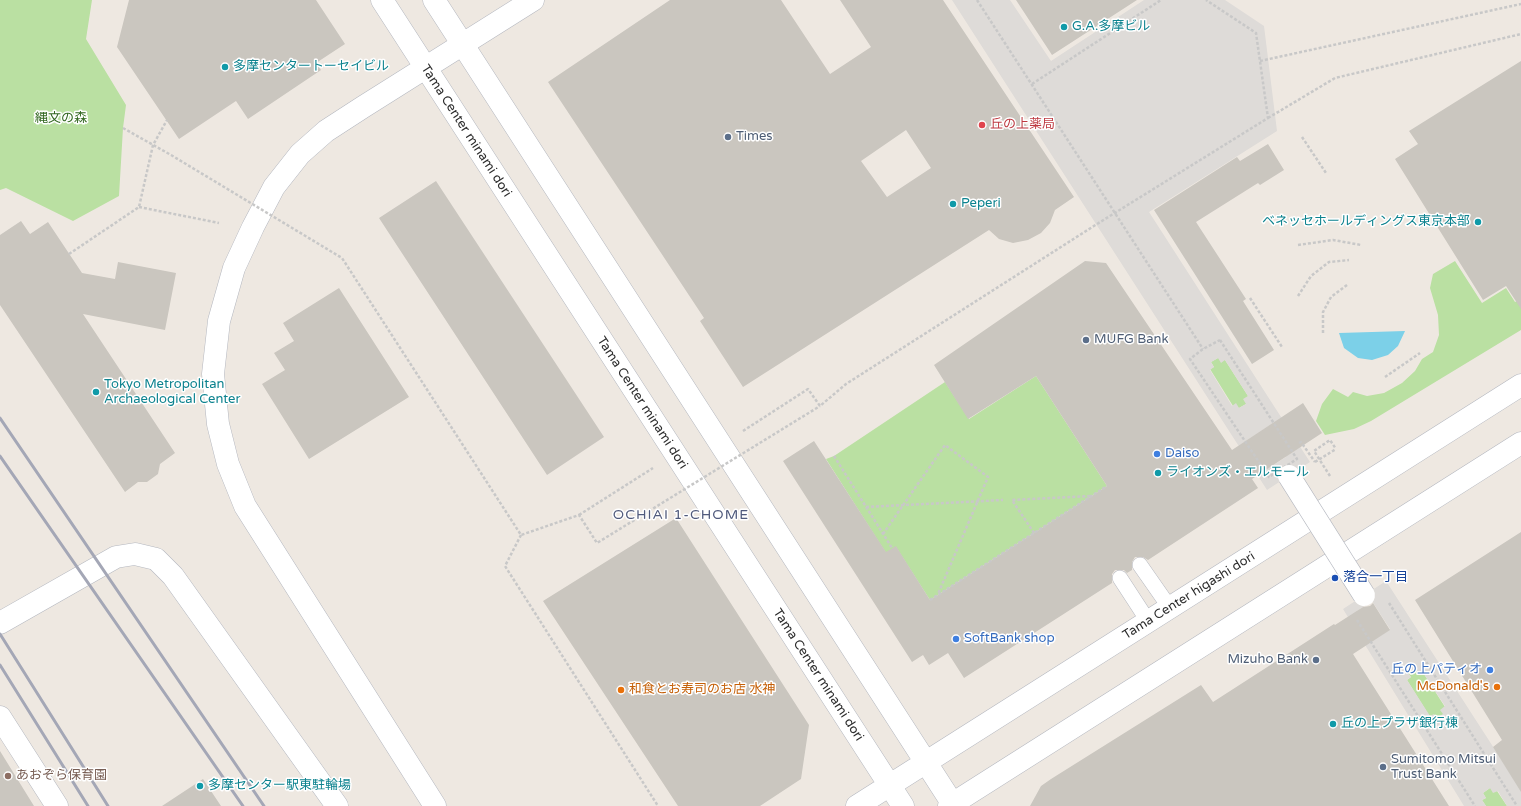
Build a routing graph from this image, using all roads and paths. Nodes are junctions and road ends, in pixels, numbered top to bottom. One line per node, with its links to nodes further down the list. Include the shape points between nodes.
1 (382, 0): 12 (street, Tama Center minami dori)
2 (434, 0): 10 (street)
3 (533, 0): 10 (street)
4 (977, 0): 13 (path)
5 (1161, 0): 7 (path)
6 (1206, 0): 11 (path, via 1256,33)
7 (1157, 1): 13 (path)
8 (1521, 4): 11 (path)
9 (1521, 34): 14 (path, via 1335,78)
10 (463, 44): 12 (street); 65 (street)
11 (1260, 61): 14 (path)
12 (426, 68): 66 (street, Tama Center minami dori); 70 (street, via 326,131 300,154 274,187 234,268 219,321 213,374 218,424 228,464 245,506)
13 (1032, 84): 21 (path)
14 (1268, 118): 21 (path)
15 (167, 120): 18 (path)
16 (123, 128): 18 (path)
17 (1302, 137): 19 (path)
18 (153, 145): 20 (path); 53 (path, bridge, via 342,258)
19 (1326, 173)
20 (139, 206): 22 (path); 25 (path)
21 (1116, 213): 32 (path); 36 (path, via 853,380)
22 (219, 223)
23 (1298, 245): 24 (path, via 1333,240)
24 (1360, 245)
25 (70, 254)
26 (1349, 260): 28 (path, via 1329,262 1311,276)
27 (1347, 286): 30 (path, via 1331,297 1323,312)
28 (1298, 296)
29 (1250, 298): 31 (path)
30 (1323, 333)
31 (1282, 347)
32 (1204, 349): 32 (path, via 1190,359 1269,477 1297,459 1220,340)
33 (1420, 353): 34 (path)
34 (1384, 377)
35 (1521, 385): 60 (street, Tama Center higashi dori)
36 (820, 406): 37 (path, via 808,389); 50 (path, bridge, via 598,543)
37 (738, 434)
38 (1299, 443): 43 (path, bridge, via 1301,442 1315,462 1336,449 1330,440 1314,451)
39 (1521, 443): 67 (street)
40 (834, 456): 49 (path)
41 (658, 465): 50 (path)
42 (1289, 476): 58 (street, bridge)
43 (1330, 476)
44 (1107, 486): 45 (path)
45 (1091, 496): 51 (path); 51 (path, via 1012,500)
46 (1003, 500): 47 (path)
47 (978, 502): 48 (path); 48 (path, via 988,477 945,445); 57 (path)
48 (903, 505): 49 (path); 52 (path)
49 (866, 507): 52 (path)
50 (579, 515): 53 (path, bridge)
51 (1034, 533): 57 (path)
52 (883, 534): 54 (path)
53 (521, 536): 71 (path, via 505,566)
54 (892, 548)
55 (1140, 565): 60 (lane)
56 (1120, 578): 62 (lane)
57 (938, 594): 59 (path)
58 (1375, 596): 75 (path)
59 (930, 600)
60 (1170, 608): 62 (street, Tama Center higashi dori)
61 (1355, 616): 74 (path)
62 (1148, 622): 65 (street, Tama Center higashi dori)
63 (0, 623): 69 (street, via 116,557 135,554 156,559 173,576)
64 (0, 717): 68 (street)
65 (926, 762): 66 (street, Tama Center higashi dori); 67 (street)
66 (889, 785): 72 (street, Tama Center higashi dori); 73 (street, Tama Center minami dori)
67 (952, 805)
68 (57, 806)
69 (337, 806)
70 (435, 806)
71 (658, 806)
72 (857, 806)
73 (903, 806)
74 (1475, 806)
75 (1517, 806)

